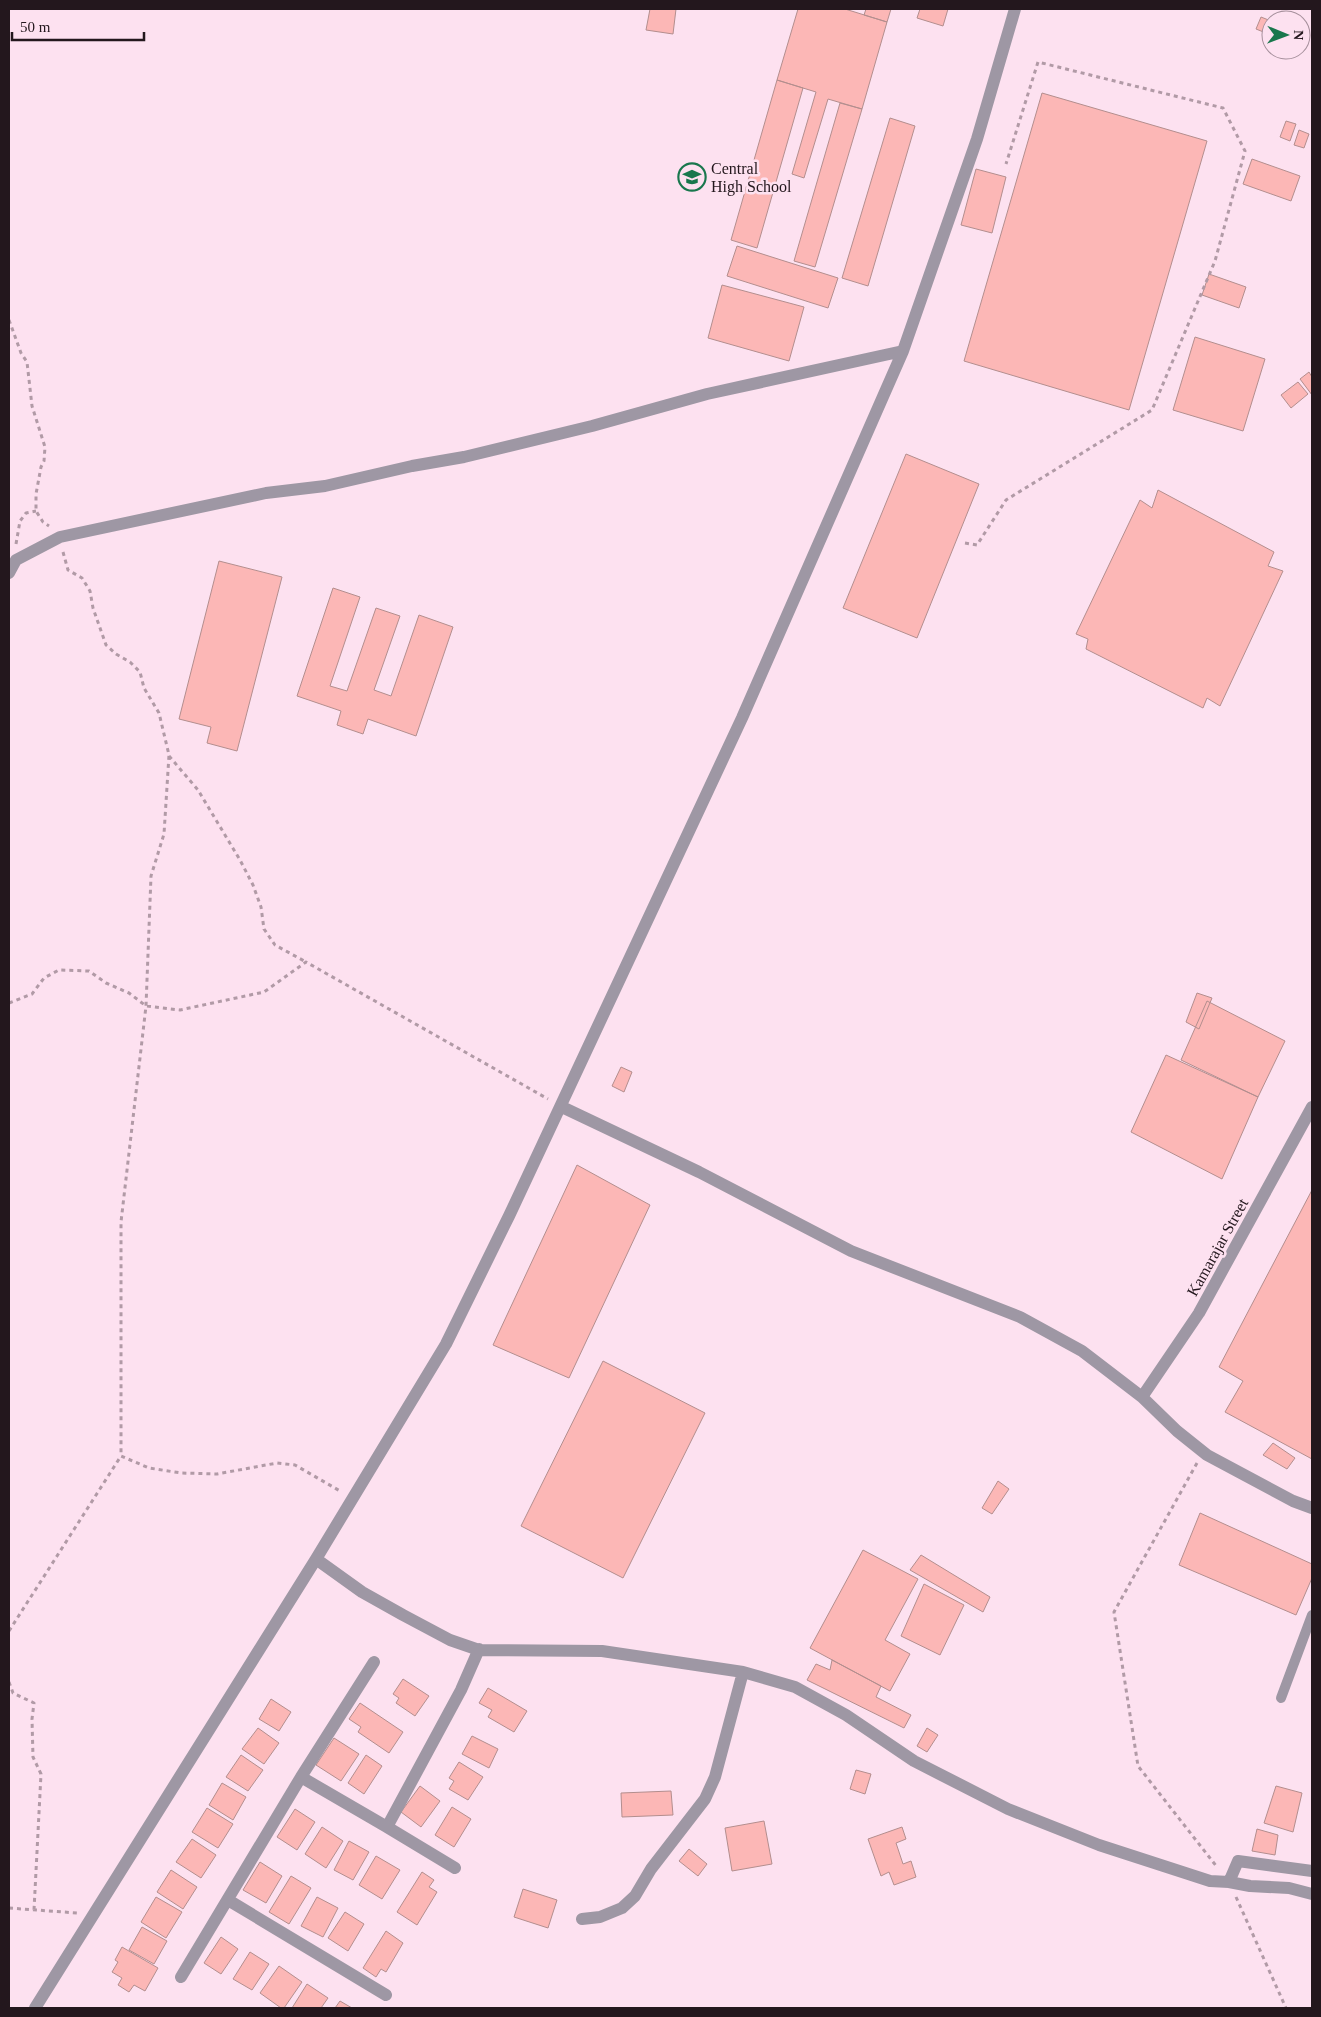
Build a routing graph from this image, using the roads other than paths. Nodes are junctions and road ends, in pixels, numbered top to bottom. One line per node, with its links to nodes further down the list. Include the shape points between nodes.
1 (1014, 9): 2 (street, via 977,139)
2 (903, 352): 3 (street, via 708,394 464,457 325,486 266,493 60,537 16,560); 4 (street, via 742,718)
3 (9, 572)
4 (562, 1107): 6 (street, via 699,1172 851,1251 1020,1317 1082,1351); 8 (street, via 446,1344)
5 (1312, 1107): 6 (street, Kamarajar Street, via 1199,1313)
6 (1142, 1397): 7 (street, via 1203,1453 1241,1475)
7 (1312, 1508)
8 (316, 1559): 10 (street, via 362,1592 403,1615 450,1640); 24 (street)
9 (1312, 1614): 13 (lane)
10 (479, 1649): 12 (street, via 602,1651); 15 (street, via 461,1690)
11 (374, 1662): 14 (street)
12 (742, 1672): 18 (street, via 796,1687 846,1715 914,1761 1008,1809 1099,1845 1210,1881); 21 (street, via 715,1777 705,1800 651,1869 635,1896 622,1908 600,1917)
13 (1281, 1698)
14 (301, 1777): 15 (street); 20 (street)
15 (387, 1827): 16 (street)
16 (455, 1868)
17 (1312, 1871): 18 (street, via 1238,1861)
18 (1229, 1882): 19 (street, via 1289,1888)
19 (1312, 1894)
20 (228, 1900): 22 (street); 23 (street)
21 (582, 1919)
22 (181, 1977)
23 (386, 1996)
24 (35, 2008)

